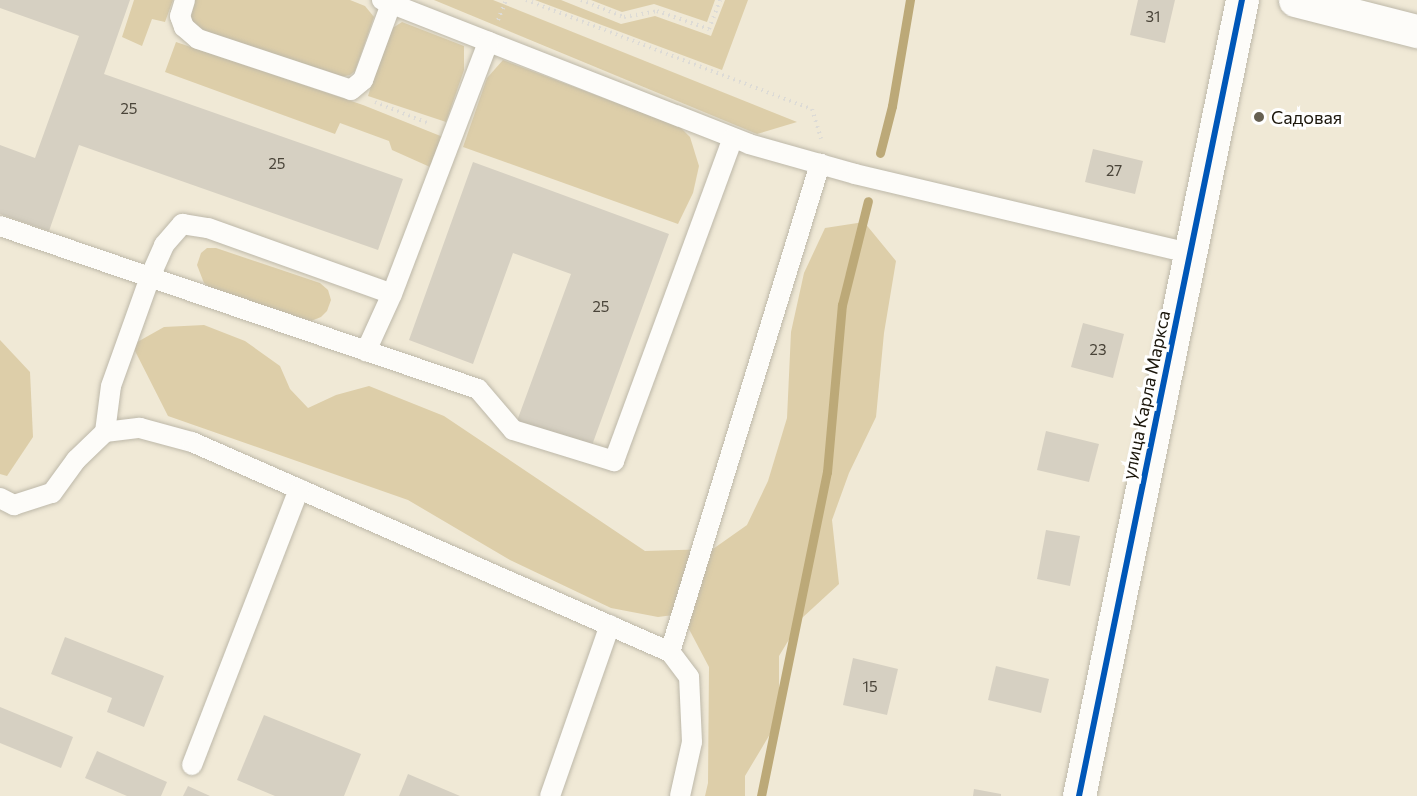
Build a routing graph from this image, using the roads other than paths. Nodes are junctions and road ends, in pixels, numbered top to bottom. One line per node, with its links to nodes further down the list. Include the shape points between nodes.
1 (185, 0): 4 (lane, via 180,16 184,27 198,39 351,90 363,80)
2 (1242, 0): 10 (street, улица Карла Маркса)
3 (1295, 0): 5 (street)
4 (387, 2): 6 (lane)
5 (1417, 31)
6 (488, 42): 7 (lane); 12 (lane)
7 (733, 138): 8 (lane); 13 (lane, via 614,461 513,430 478,389)
8 (820, 164): 10 (lane); 18 (lane)
9 (0, 226): 11 (lane)
10 (1190, 253): 22 (street, улица Карла Маркса)
11 (150, 277): 12 (lane, via 164,245 182,224 208,228); 13 (lane); 14 (lane, via 111,386)
12 (392, 294): 13 (lane)
13 (366, 351)
14 (105, 432): 15 (lane, via 140,428 192,442); 16 (lane, via 76,460 52,493 14,505)
15 (299, 489): 17 (lane); 19 (lane)
16 (0, 498)
17 (610, 625): 18 (lane); 20 (lane)
18 (670, 652): 21 (lane, via 689,677 692,742)
19 (192, 765)
20 (550, 796)
21 (681, 796)
22 (1079, 796)

